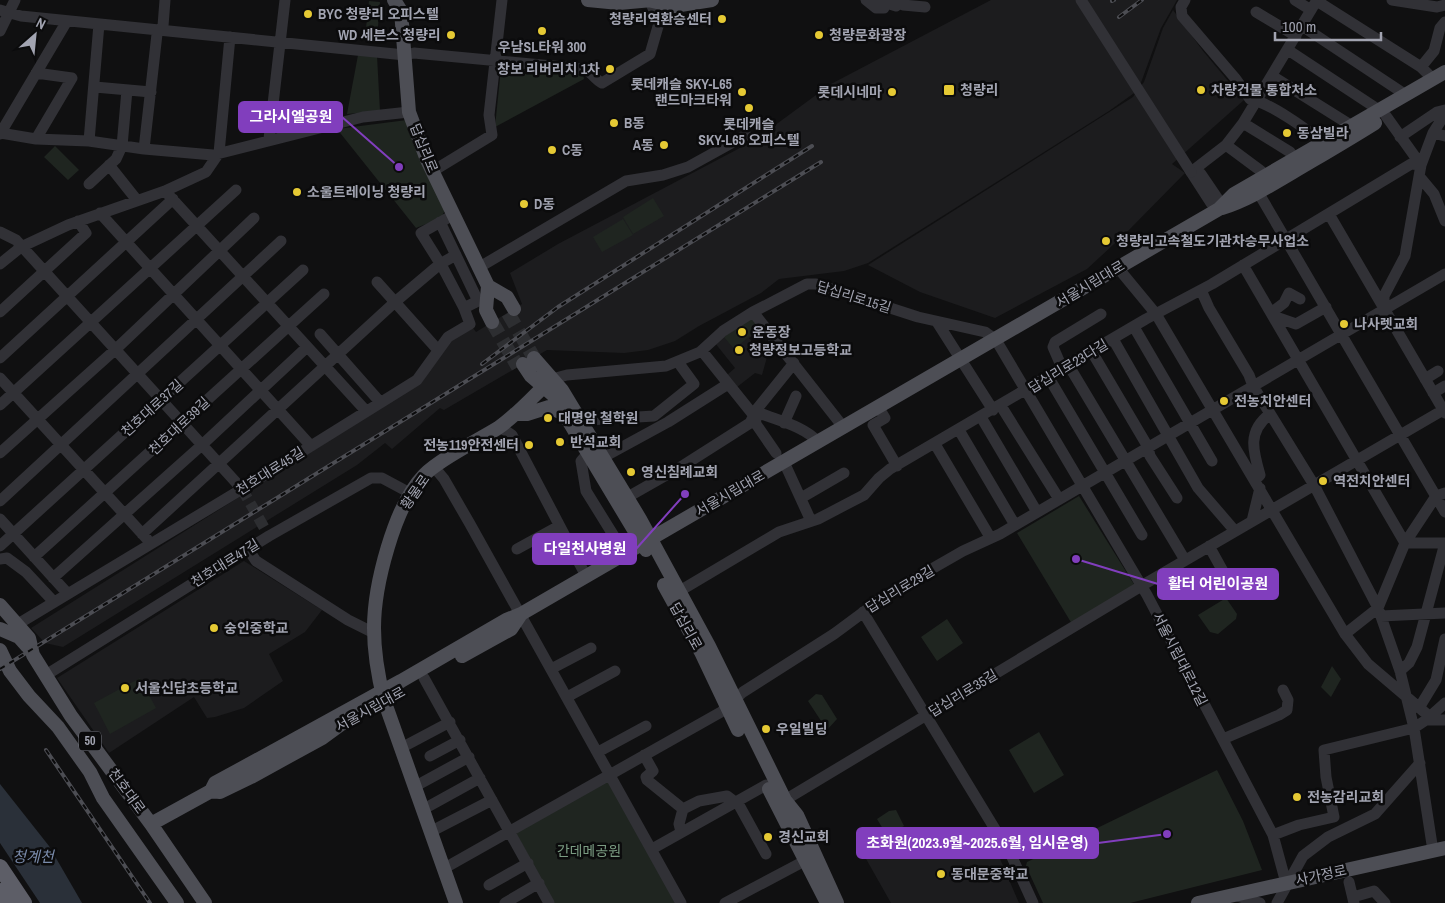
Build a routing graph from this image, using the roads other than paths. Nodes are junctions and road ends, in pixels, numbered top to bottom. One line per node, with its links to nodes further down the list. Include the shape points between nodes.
1 (15, 0): 21 (street)
2 (165, 0): 26 (street)
3 (285, 0): 30 (street)
4 (394, 0): 32 (main road, 답십리로, via 401,11)
5 (502, 0): 33 (street)
6 (588, 0): 7 (main road, via 619,3)
7 (650, 0): 8 (main road, via 674,6); 33 (street, via 659,23 649,55 602,84 584,69)
8 (712, 0)
9 (860, 0): 18 (street, via 870,10)
10 (866, 0): 18 (street)
11 (1080, 0): 64 (street, bridge)
12 (1088, 0): 64 (street)
13 (1185, 0): 42 (street, via 1181,7 1182,16 1250,99)
14 (1294, 0): 19 (street)
15 (1392, 0): 17 (street, via 1437,7)
16 (891, 3): 18 (street); 20 (street)
17 (1444, 3): 24 (street)
18 (878, 4)
19 (1315, 4): 28 (street); 34 (street)
20 (925, 7)
21 (5, 12): 23 (street); 27 (street)
22 (1256, 12): 28 (street)
23 (66, 20): 25 (street); 35 (street)
24 (1445, 22): 34 (street, via 1440,28 1434,51)
25 (99, 24): 26 (street); 38 (street)
26 (161, 30): 29 (street); 40 (street, via 157,34)
27 (0, 31)
28 (1299, 31): 31 (street); 41 (street)
29 (230, 37): 30 (street); 61 (street)
30 (281, 42): 32 (street); 55 (street)
31 (1288, 50): 36 (street); 45 (street)
32 (404, 55): 33 (street, via 414,53); 44 (main road, 답십리로)
33 (495, 60): 65 (street, via 489,115 492,135)
34 (1421, 67): 37 (street)
35 (36, 73): 49 (street); 54 (street, via 72,78)
36 (1272, 76): 42 (street); 48 (street)
37 (1441, 78): 41 (main road, 서울시립대로); 45 (main road, 서울시립대로)
38 (95, 87): 39 (street); 56 (street)
39 (127, 90): 40 (street); 59 (street)
40 (151, 92): 60 (street)
41 (1406, 95): 45 (main road, 서울시립대로)
42 (1257, 100): 47 (street); 57 (street, via 1314,136)
43 (1445, 110): 53 (street, via 1436,112)
44 (409, 112): 55 (street, via 363,117); 65 (main road, 답십리로)
45 (1382, 113): 48 (main road, 서울시립대로); 53 (street); 70 (main road, 서울시립대로, via 1327,154)
46 (1445, 114): 50 (street)
47 (1243, 123): 58 (street); 62 (street, via 1290,152)
48 (1352, 126): 57 (main road, 서울시립대로)
49 (0, 133): 54 (street)
50 (1433, 134): 52 (street); 67 (street)
51 (746, 135): 93 (street, via 688,167 626,181)
52 (1445, 136)
53 (1400, 137): 67 (street)
54 (36, 139): 56 (street)
55 (269, 140): 61 (street)
56 (88, 141): 59 (street)
57 (1321, 144): 62 (main road, 서울시립대로)
58 (1226, 145): 64 (street); 66 (street)
59 (122, 146): 60 (street); 63 (street, via 116,159)
60 (144, 149): 61 (street)
61 (219, 153): 71 (street, via 206,172)
62 (1295, 159): 73 (main road, 서울시립대로, via 1234,194)
63 (108, 165): 68 (street); 72 (street)
64 (1194, 170): 73 (street, via 1211,203)
65 (432, 171): 76 (main road, 답십리로)
66 (1261, 171)
67 (1420, 171): 75 (street, 답십리로23다길, via 1411,164); 77 (street); 110 (street, via 1404,256 1384,296)
68 (89, 184)
69 (236, 190): 81 (street)
70 (1258, 192): 73 (main road, 서울시립대로); 83 (street)
71 (169, 195): 72 (street); 81 (street); 85 (street)
72 (136, 200): 74 (street)
73 (1219, 209): 94 (main road, 서울시립대로)
74 (100, 213): 79 (street); 85 (street)
75 (1329, 214): 83 (street, 답십리로23다길); 110 (street)
76 (453, 215): 80 (street); 93 (main road, 답십리로)
77 (1444, 216)
78 (254, 218): 87 (street)
79 (78, 221): 86 (street); 96 (street, via 86,233)
80 (440, 222): 88 (street); 90 (street, via 421,233)
81 (196, 225): 87 (street); 92 (street)
82 (0, 232): 86 (street, via 16,240)
83 (1286, 238): 91 (street, 답십리로23다길); 108 (street)
84 (281, 241): 98 (street)
85 (126, 242): 92 (street); 104 (street)
86 (21, 247): 89 (street); 96 (street)
87 (220, 252): 98 (street); 101 (street)
88 (456, 255): 90 (street); 103 (street)
89 (0, 264)
90 (440, 264): 106 (street); 109 (street)
91 (1243, 265): 100 (street, 답십리로23다길); 115 (street)
92 (150, 268): 101 (street); 117 (street)
93 (478, 268): 103 (main road, 답십리로)
94 (1118, 268): 114 (street); 124 (main road, 서울시립대로)
95 (302, 270): 107 (street, 천호대로37길)
96 (45, 271): 104 (street); 111 (street)
97 (1445, 274): 110 (street, 답십리로29길)
98 (243, 277): 107 (street); 116 (street)
99 (377, 282): 106 (street)
100 (1201, 290): 114 (street, 답십리로23다길); 148 (street)
101 (175, 294): 116 (street); 127 (street)
102 (324, 294): 119 (street, 천호대로39길)
103 (488, 294): 103 (main road, 답십리로, via 507,297 503,316); 109 (street)
104 (67, 296): 117 (street); 132 (street)
105 (1300, 299): 115 (street, via 1289,294)
106 (396, 302): 128 (street); 131 (street)
107 (267, 303): 119 (street); 125 (street, 천호대로37길)
108 (1326, 306): 115 (street, via 1296,324); 122 (street)
109 (464, 308): 128 (street, 천호대로45길, via 470,324 448,337)
110 (1384, 309): 122 (street, 답십리로29길); 144 (street)
111 (0, 312)
112 (753, 312): 118 (street, 답십리로15길, via 798,288 816,284); 129 (street, 답십리로15길, via 722,331); 136 (street)
113 (1101, 314): 139 (street, via 1054,342)
114 (1156, 314): 120 (street, 답십리로23다길); 161 (street)
115 (1272, 315): 134 (street)
116 (198, 320): 125 (street); 141 (street)
117 (91, 322): 127 (street); 152 (street)
118 (937, 322): 124 (street, 답십리로15길, via 985,332); 133 (street)
119 (288, 326): 126 (street); 138 (street, 천호대로39길)
120 (1134, 327): 123 (street, 답십리로23다길); 172 (street)
121 (320, 334): 131 (street)
122 (1342, 334): 134 (street, 답십리로29길); 178 (street)
123 (1113, 339): 130 (street, 답십리로23다길); 177 (street)
124 (996, 340): 133 (main road, 서울시립대로); 151 (street, 서울시립대로12길)
125 (221, 344): 138 (street); 155 (street, 천호대로37길)
126 (307, 347): 137 (street); 150 (street)
127 (116, 349): 141 (street); 169 (street)
128 (437, 349): 156 (street, 천호대로45길, via 420,377)
129 (702, 351): 135 (street, 답십리로15길); 147 (street)
130 (1092, 352): 139 (street, 답십리로23다길); 184 (street)
131 (339, 355): 137 (street); 156 (street)
132 (0, 358)
133 (962, 360): 158 (main road, 서울시립대로); 159 (street)
134 (1298, 360): 148 (street, 답십리로29길); 190 (street)
135 (678, 362): 146 (street, 답십리로15길, via 567,376); 173 (street, via 694,384 654,416 588,420)
136 (794, 363): 167 (street); 175 (street)
137 (326, 367): 160 (street); 164 (street)
138 (242, 368): 150 (street); 170 (street, 천호대로39길)
139 (1066, 368): 143 (street, 답십리로23다길); 189 (street)
140 (1438, 371): 144 (street)
141 (139, 374): 155 (street); 182 (street)
142 (0, 378): 152 (street)
143 (1049, 378): 151 (street, 답십리로23다길); 196 (street)
144 (1425, 379): 153 (street)
145 (529, 381): 146 (main road, 답십리로); 146 (main road, 답십리로, via 529,361); 163 (main road)
146 (548, 383): 163 (main road, 황물로); 166 (main road, 답십리로); 173 (main road, 답십리로, via 562,390)
147 (728, 384): 167 (street); 188 (street)
148 (1253, 386): 161 (street, 답십리로29길); 165 (street)
149 (1445, 386): 153 (street)
150 (262, 389): 160 (street); 180 (street)
151 (1024, 391): 159 (street, 답십리로23다길); 200 (street, 서울시립대로12길)
152 (14, 392): 157 (street); 169 (street)
153 (1433, 393): 162 (street)
154 (796, 396): 171 (street)
155 (162, 399): 170 (street); 195 (street, 천호대로37길)
156 (380, 402): 164 (street, 천호대로45길)
157 (0, 405)
158 (879, 408): 175 (main road, 서울시립대로); 193 (street, via 885,418 873,425)
159 (997, 408): 168 (street, 답십리로23다길); 208 (street)
160 (280, 409): 183 (street); 192 (street)
161 (1213, 409): 172 (street, 답십리로29길); 198 (street)
162 (1444, 410): 178 (street, 답십리로35길)
163 (518, 411): 166 (main road, via 527,414 549,407); 174 (main road, 황물로)
164 (366, 412): 183 (street, 천호대로45길)
165 (1270, 414): 198 (street, via 1256,428 1253,444 1260,475); 199 (street)
166 (565, 415): 185 (main road, 답십리로)
167 (754, 417): 171 (street, via 762,414); 187 (street); 205 (street, via 750,423 684,465)
168 (981, 417): 176 (street, 답십리로23다길); 211 (street)
169 (38, 419): 182 (street); 186 (street)
170 (183, 422): 180 (street); 203 (street, 천호대로39길)
171 (784, 422): 179 (street, via 807,432)
172 (1190, 422): 177 (street, 답십리로29길); 191 (street)
173 (582, 424): 188 (main road, 답십리로)
174 (500, 427): 194 (main road, 황물로); 218 (street, via 512,435)
175 (844, 428): 179 (main road, 서울시립대로)
176 (959, 430): 181 (street, 답십리로23다길); 217 (street)
177 (1169, 434): 184 (street, 답십리로29길); 219 (street, via 1198,488)
178 (1399, 434): 190 (street, 답십리로35길); 204 (street)
179 (818, 442): 187 (main road, 서울시립대로)
180 (203, 444): 192 (street); 213 (street)
181 (935, 444): 193 (street, 답십리로23다길); 223 (street)
182 (62, 445): 195 (street); 209 (street)
183 (311, 446): 201 (street, 천호대로45길)
184 (1148, 447): 189 (street, 답십리로29길); 207 (street, via 1150,456)
185 (588, 453): 224 (main road, 답십리로); 224 (street, via 581,461 586,491 617,541)
186 (0, 454)
187 (780, 457): 206 (street); 224 (main road, 서울시립대로)
188 (602, 458): 205 (main road, 답십리로)
189 (1126, 460): 196 (street, 답십리로29길); 234 (street)
190 (1356, 460): 199 (street, 답십리로35길); 227 (street)
191 (1212, 461)
192 (220, 463): 201 (street); 221 (street)
193 (897, 466): 215 (street, 답십리로23다길, via 879,478 864,495)
194 (434, 467): 202 (main road, 황물로); 246 (street)
195 (84, 470): 203 (street); 220 (street, 천호대로37길)
196 (1105, 472): 200 (street, 답십리로29길); 222 (street)
197 (844, 473): 206 (street)
198 (1257, 484): 210 (street); 216 (street)
199 (1314, 484): 210 (street, 답십리로35길); 244 (street)
200 (1082, 485): 208 (street, 답십리로29길); 237 (street, 서울시립대로12길)
201 (242, 489): 226 (street, 천호대로45길)
202 (410, 493): 230 (street, 천호대로47길, via 382,478 371,478); 250 (main road, 황물로, via 399,514 386,559 375,609)
203 (106, 494): 213 (street); 232 (street, 천호대로39길)
204 (1440, 494): 212 (street); 227 (street)
205 (626, 498): 224 (main road, 답십리로)
206 (802, 498): 215 (street)
207 (1177, 498)
208 (1059, 499): 211 (street, 답십리로29길)
209 (0, 501)
210 (1272, 509): 216 (street, 답십리로35길); 251 (street)
211 (1037, 512): 217 (street, 답십리로29길)
212 (1445, 512)
213 (124, 514): 221 (street); 236 (street)
214 (0, 519): 220 (street)
215 (810, 521): 238 (street, 답십리로23다길, via 779,532)
216 (1252, 521): 219 (street, 답십리로35길)
217 (1015, 525): 223 (street, 답십리로29길)
218 (559, 526): 231 (street); 235 (street)
219 (1235, 531): 229 (street, 답십리로35길)
220 (13, 534): 228 (street, 천호대로37길); 232 (street)
221 (142, 534): 226 (street)
222 (1142, 535)
223 (990, 537): 243 (street, 답십리로29길, via 888,594)
224 (646, 541): 235 (main road, 서울시립대로); 238 (main road, 답십리로); 267 (main road, 답십리로)
225 (1445, 543): 227 (street); 247 (street)
226 (152, 544): 240 (street, 천호대로45길)
227 (1405, 544): 244 (street)
228 (0, 546)
229 (1210, 546): 234 (street, 답십리로35길); 239 (street)
230 (248, 549): 250 (street, via 256,561); 260 (street, 천호대로47길)
231 (517, 549)
232 (34, 557): 236 (street)
233 (0, 559): 241 (street, via 7,558 26,572)
234 (1185, 560): 237 (street, 답십리로35길)
235 (586, 576): 246 (main road, 서울시립대로)
236 (53, 578): 240 (street)
237 (1141, 586): 270 (street, 답십리로35길); 276 (street, 서울시립대로12길)
238 (678, 592): 267 (main road, 답십리로, via 709,646)
239 (1235, 593)
240 (68, 594): 241 (street, 천호대로45길)
241 (54, 602): 248 (street, 천호대로45길)
242 (0, 605): 248 (main road, 천호대로)
243 (863, 612): 267 (street, 답십리로29길); 270 (street)
244 (1379, 612): 247 (street); 251 (street); 259 (street)
245 (1445, 613): 247 (street)
246 (521, 614): 256 (street); 261 (main road, 서울시립대로, via 511,629); 263 (main road, 서울시립대로)
247 (1426, 615): 259 (street, via 1417,647 1409,663)
248 (18, 624): 255 (main road, 천호대로, via 29,638)
249 (0, 629): 255 (main road, via 19,637)
250 (374, 633): 263 (main road, 황물로)
251 (1345, 634): 266 (street, via 1368,664)
252 (1445, 639): 269 (street, via 1436,680)
253 (591, 648): 256 (street)
254 (0, 650): 264 (main road, 천호대로)
255 (33, 655): 260 (main road, 천호대로 / 50)
256 (552, 669): 265 (street)
257 (0, 670): 264 (main road, via 7,682)
258 (615, 671): 265 (street)
259 (1400, 671): 266 (street)
260 (46, 675): 293 (main road, 천호대로 / 50, via 71,716)
261 (424, 678): 263 (main road, 서울시립대로); 273 (street)
262 (1283, 690): 276 (street, via 1288,700 1287,710)
263 (383, 695): 278 (main road, 황물로); 293 (main road, 서울시립대로, via 215,783 212,791)
264 (29, 696): 314 (main road, 천호대로, via 58,727)
265 (567, 697): 279 (street)
266 (1406, 697): 269 (street); 275 (street)
267 (731, 703): 280 (street, 답십리로29길, via 722,712); 286 (main road, 답십리로); 289 (main road, 답십리로)
268 (1445, 703): 271 (street)
269 (1420, 708): 271 (street)
270 (926, 716): 289 (street, 답십리로35길); 323 (street, via 1012,857)
271 (1428, 718): 272 (street); 275 (street)
272 (1445, 720)
273 (450, 722): 277 (street); 278 (street)
274 (646, 726): 279 (street)
275 (1414, 728): 283 (street); 297 (street, via 1324,750 1334,817)
276 (1222, 739): 297 (street, 서울시립대로12길)
277 (460, 740): 281 (street); 282 (street)
278 (401, 748): 287 (main road, 황물로)
279 (598, 752): 284 (street)
280 (644, 755): 284 (street, 답십리로29길); 291 (street, via 653,771 646,776 647,780)
281 (430, 756)
282 (469, 757): 285 (street); 287 (street)
283 (1420, 763): 299 (street); 307 (street, via 1375,814 1328,837 1303,856)
284 (611, 774): 294 (street, 답십리로29길); 298 (street)
285 (480, 778): 288 (street); 292 (street)
286 (766, 785): 290 (street); 301 (main road, 답십리로)
287 (414, 788): 292 (main road, 황물로)
288 (492, 800): 294 (street); 295 (street)
289 (784, 800): 301 (main road, 답십리로, via 796,815)
290 (735, 802): 291 (street, via 727,796 699,801); 296 (street); 300 (street)
291 (683, 809): 296 (street, via 679,824)
292 (422, 810): 295 (main road, 황물로)
293 (151, 824): 315 (main road, 천호대로 / 50)
294 (510, 830): 302 (street); 304 (street, 답십리로29길)
295 (430, 832): 304 (main road, 황물로)
296 (681, 832): 298 (street)
297 (1273, 835): 307 (street, 서울시립대로12길)
298 (652, 849): 319 (street)
299 (1439, 849): 307 (main road, 사가정로)
300 (766, 854)
301 (810, 858): 320 (street); 321 (main road, 답십리로); 322 (main road, 답십리로)
302 (528, 863): 306 (street); 308 (street)
303 (0, 867): 313 (highway)
304 (443, 869): 316 (main road, 황물로)
305 (1350, 882): 311 (street)
306 (539, 883): 317 (street); 318 (street)
307 (1286, 883): 310 (main road, 사가정로); 326 (street)
308 (489, 885)
309 (0, 891): 312 (highway)
310 (1234, 895): 324 (main road, 사가정로); 325 (street)
311 (1353, 900): 327 (street, via 1374,891)
312 (8, 903)
313 (24, 903)
314 (177, 903)
315 (205, 903)
316 (456, 903)
317 (505, 903)
318 (550, 903)
319 (681, 903)
320 (725, 903)
321 (826, 903)
322 (837, 903)
323 (1033, 903)
324 (1198, 903)
325 (1260, 903)
326 (1277, 903)
327 (1385, 903)

